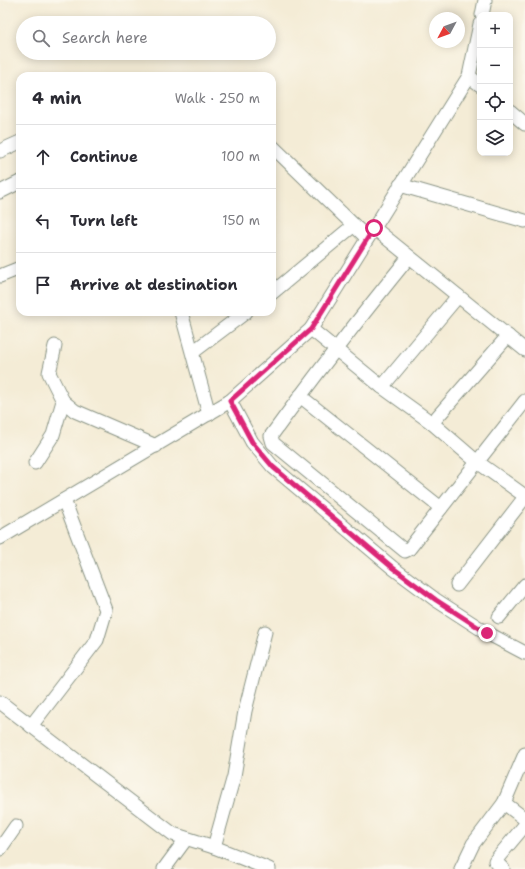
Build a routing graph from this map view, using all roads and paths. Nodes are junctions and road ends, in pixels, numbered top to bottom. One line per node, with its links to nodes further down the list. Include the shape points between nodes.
1 (485, 0): 2 (street)
2 (483, 12)
3 (477, 37): 4 (street)
4 (468, 76): 5 (street); 12 (street)
5 (479, 84)
6 (513, 114): 7 (street)
7 (525, 124)
8 (16, 144): 10 (street)
9 (276, 150): 15 (street)
10 (0, 151)
11 (16, 184): 13 (street)
12 (400, 185): 14 (street); 16 (street)
13 (0, 192)
14 (525, 221)
15 (354, 224): 16 (street); 20 (street)
16 (370, 233): 17 (street); 24 (street)
17 (409, 257): 21 (street); 27 (street)
18 (16, 270): 19 (street)
19 (0, 276)
20 (276, 290)
21 (458, 296): 25 (street); 30 (street)
22 (182, 316): 29 (street)
23 (241, 316): 29 (street)
24 (311, 329): 27 (street); 32 (street)
25 (508, 336): 28 (street); 36 (street)
26 (55, 346): 34 (street, via 49,373)
27 (334, 349): 30 (street); 31 (street)
28 (525, 350)
29 (193, 352): 35 (street)
30 (382, 388): 36 (street)
31 (300, 396): 42 (street); 42 (street, via 271,436 271,440 401,548 405,551 409,549)
32 (230, 401): 35 (street); 48 (street, via 252,442 273,467 393,568 462,616)
33 (525, 401): 38 (street)
34 (63, 402): 37 (street, via 76,411); 39 (street, via 53,435)
35 (210, 414): 37 (street)
36 (432, 422): 38 (street)
37 (156, 446): 41 (street)
38 (476, 461): 40 (street); 42 (street)
39 (35, 463)
40 (525, 497): 44 (street)
41 (64, 500): 43 (street); 50 (street, via 106,610 97,640)
42 (441, 508)
43 (0, 538)
44 (457, 585)
45 (525, 585): 46 (street)
46 (499, 618)
47 (265, 632): 57 (street, via 245,710 234,776)
48 (525, 653)
49 (0, 702): 50 (street)
50 (32, 726): 56 (street, via 173,834)
51 (525, 754): 52 (street)
52 (504, 803): 53 (street); 61 (street, via 473,844)
53 (525, 819)
54 (525, 825): 62 (street, via 495,861)
55 (16, 826): 58 (street)
56 (186, 839): 57 (street); 59 (street)
57 (214, 846): 60 (street)
58 (0, 849)
59 (164, 869)
60 (268, 869)
61 (461, 869)
62 (503, 869)

